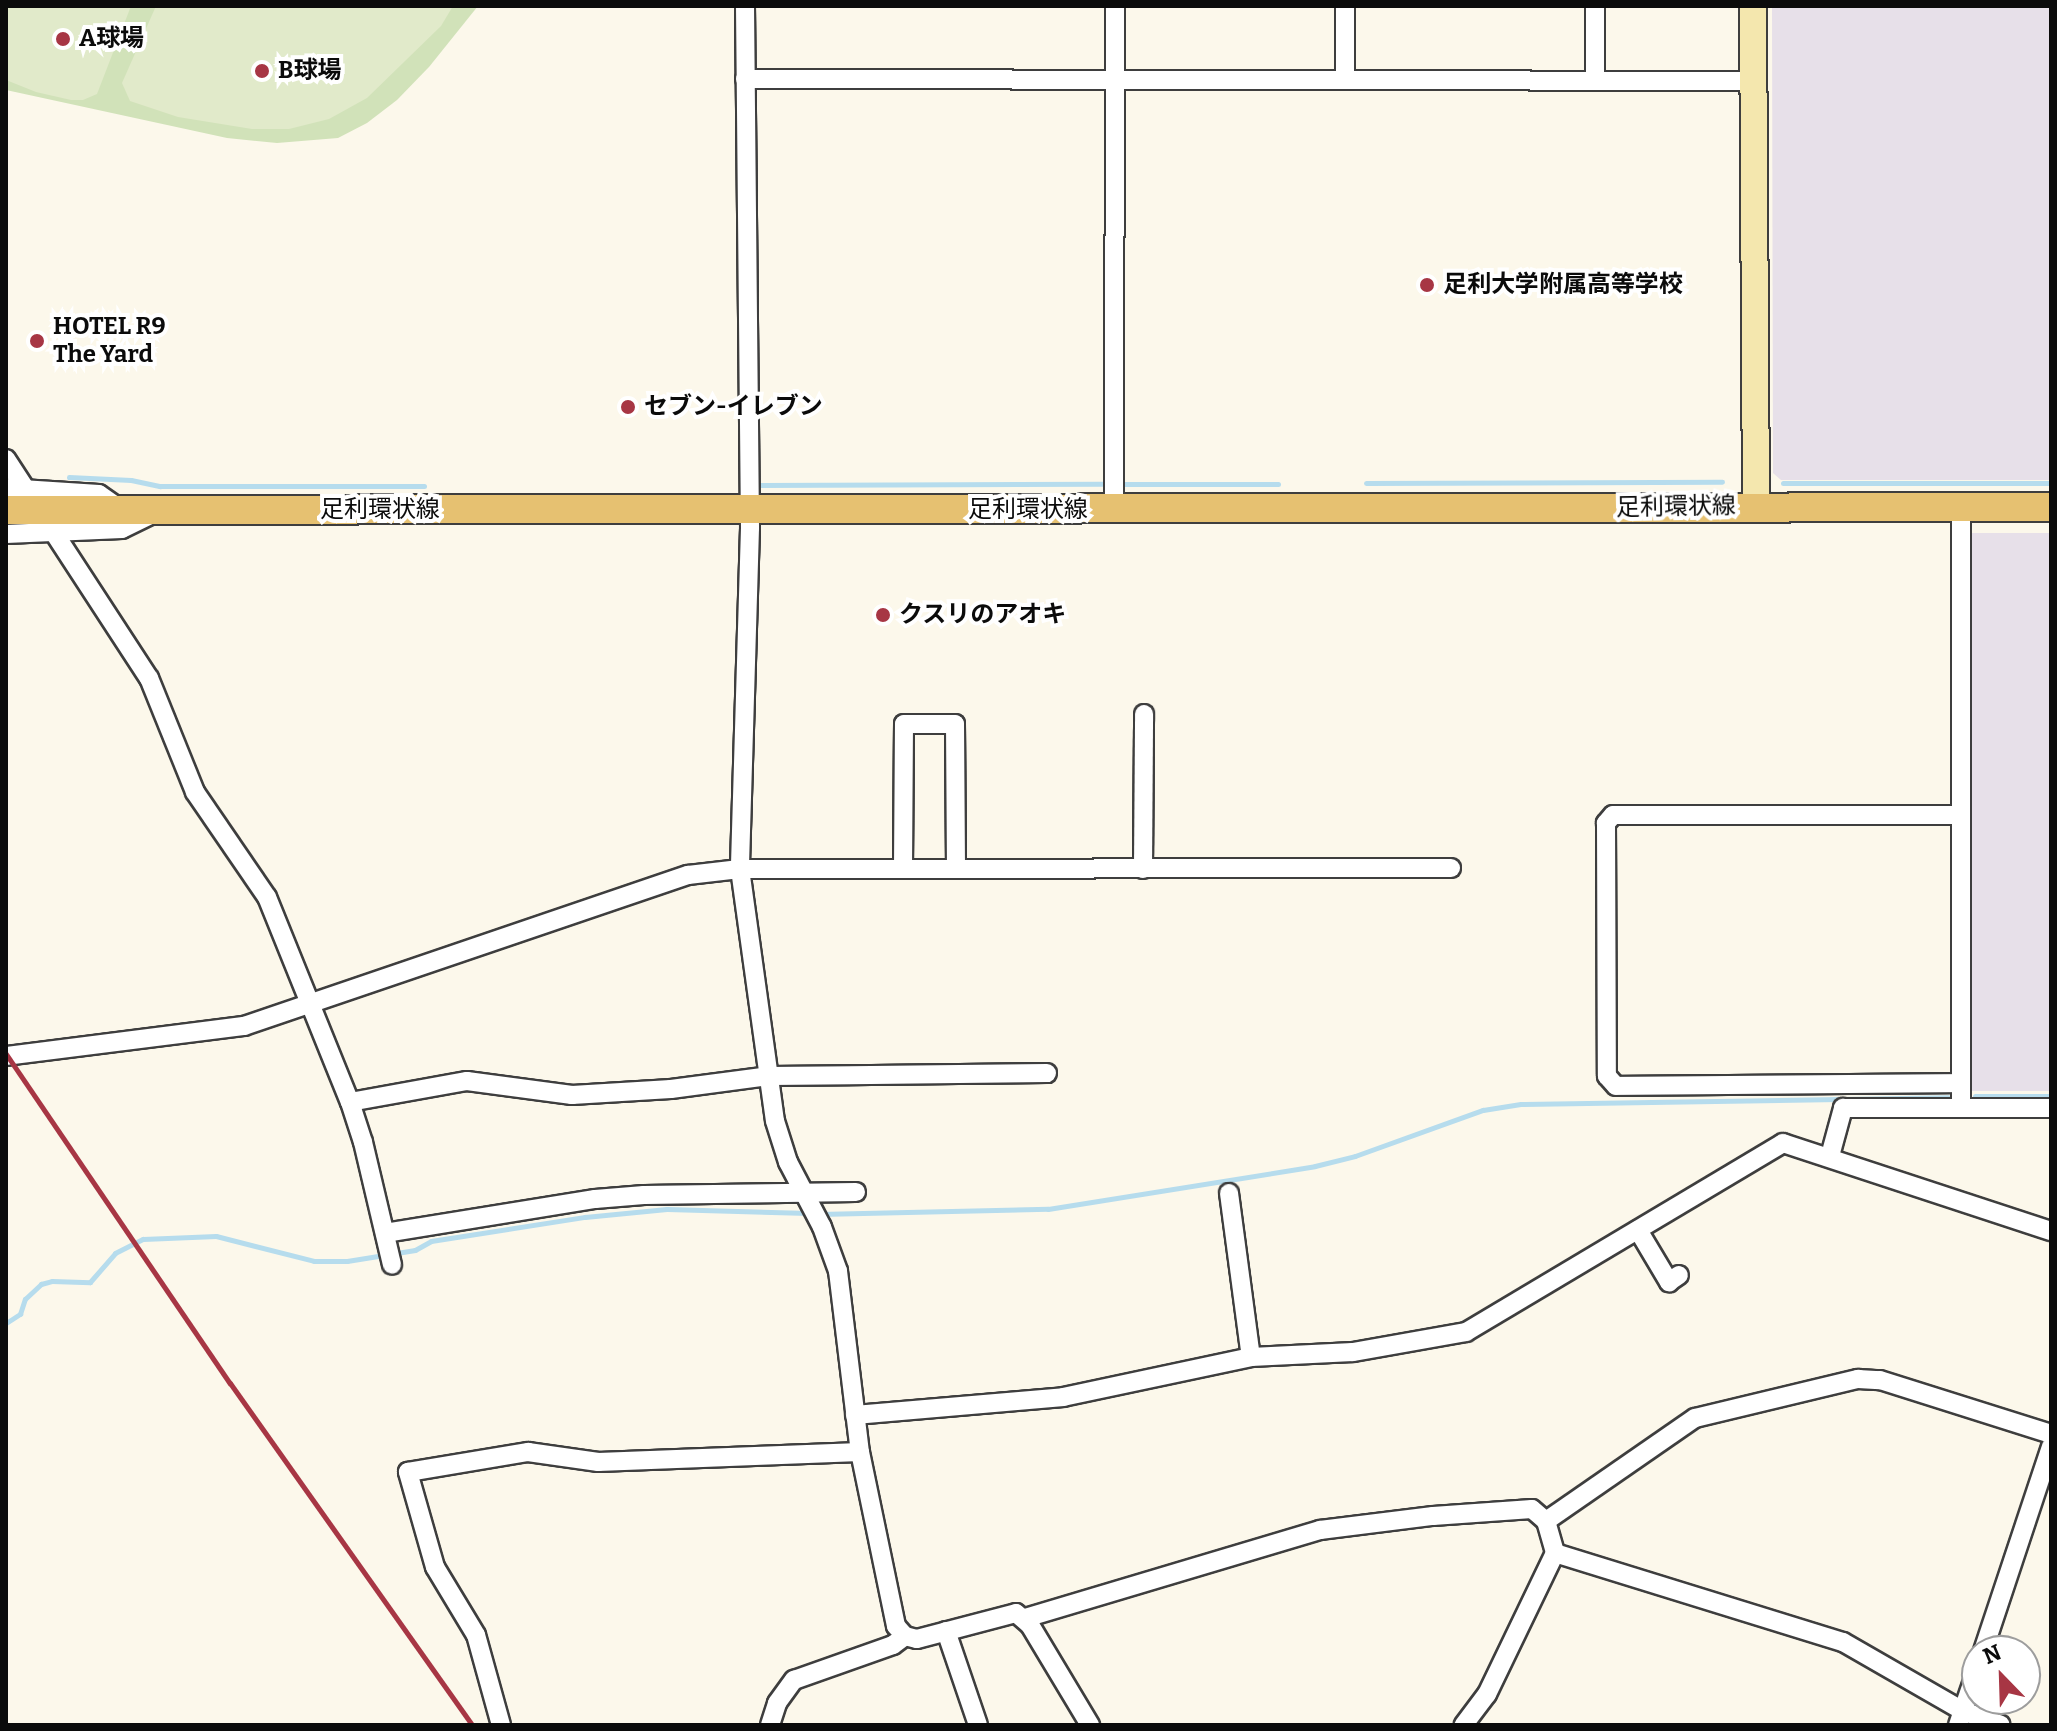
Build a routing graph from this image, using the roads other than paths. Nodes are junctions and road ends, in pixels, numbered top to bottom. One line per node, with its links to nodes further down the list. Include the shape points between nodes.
1 (745, 6): 8 (street)
2 (1115, 6): 6 (street)
3 (1345, 6): 7 (street)
4 (1595, 6): 9 (street)
5 (1753, 6): 10 (street)
6 (1114, 77): 7 (street); 8 (street); 19 (street)
7 (1345, 78): 9 (street)
8 (745, 79): 18 (street)
9 (1595, 79): 10 (street)
10 (1752, 81): 13 (street)
11 (6, 459): 12 (street)
12 (23, 495): 16 (main road, 足利環状線); 17 (main road, 足利環状線); 20 (street)
13 (1756, 506): 14 (main road, 足利環状線); 19 (main road, 足利環状線)
14 (1961, 507): 15 (main road, 足利環状線); 23 (street)
15 (2051, 507)
16 (6, 510)
17 (163, 510): 18 (main road, 足利環状線); 20 (street, via 122,529)
18 (747, 510): 19 (main road, 足利環状線); 27 (street)
19 (1114, 510)
20 (56, 533): 21 (street); 29 (street, via 149,678 195,792 267,897)
21 (6, 534)
22 (1144, 714): 28 (street)
23 (1961, 815): 33 (street); 33 (street, via 1613,815 1606,823 1607,1076 1616,1086)
24 (903, 867): 25 (street); 25 (street, via 904,724 955,724); 27 (street)
25 (956, 867): 28 (street)
26 (1451, 868): 28 (street)
27 (740, 869): 29 (street, via 688,875); 32 (street)
28 (1143, 869)
29 (312, 1004): 30 (street, via 214,1032); 34 (street)
30 (6, 1056)
31 (1047, 1073): 32 (street)
32 (770, 1076): 34 (street, via 572,1095 467,1081); 40 (street, via 780,1142)
33 (1961, 1083): 35 (street)
34 (350, 1102): 43 (street)
35 (1961, 1106): 36 (street); 37 (street, via 1843,1108)
36 (2051, 1108)
37 (1830, 1156): 41 (street, via 1783,1143); 42 (street)
38 (856, 1192): 40 (street)
39 (1229, 1193): 46 (street)
40 (806, 1195): 43 (street, via 595,1199); 47 (street, via 838,1271)
41 (1638, 1230): 45 (street, via 1669,1282); 46 (street, via 1466,1332 1353,1352)
42 (2051, 1231)
43 (386, 1235): 44 (street)
44 (391, 1263)
45 (1679, 1275)
46 (1251, 1357): 47 (street, via 1063,1397)
47 (855, 1415): 50 (street)
48 (2051, 1434): 51 (street, via 1880,1380 1858,1379 1695,1418)
49 (2051, 1446): 55 (street)
50 (860, 1452): 56 (street, via 887,1595 896,1626); 58 (street, via 598,1462 528,1452 408,1472 435,1567 476,1635)
51 (1546, 1521): 52 (street); 53 (street, via 1532,1509 1515,1509 1320,1530)
52 (1555, 1553): 57 (street, via 1843,1642); 62 (street, via 1487,1694)
53 (1025, 1618): 54 (street, via 1009,1613); 61 (street)
54 (946, 1631): 56 (street, via 917,1639); 60 (street)
55 (1988, 1635)
56 (905, 1636): 59 (street, via 794,1680 777,1703)
57 (1961, 1718): 63 (street)
58 (501, 1725)
59 (770, 1725)
60 (978, 1725)
61 (1090, 1725)
62 (1464, 1725)
63 (2001, 1725)

